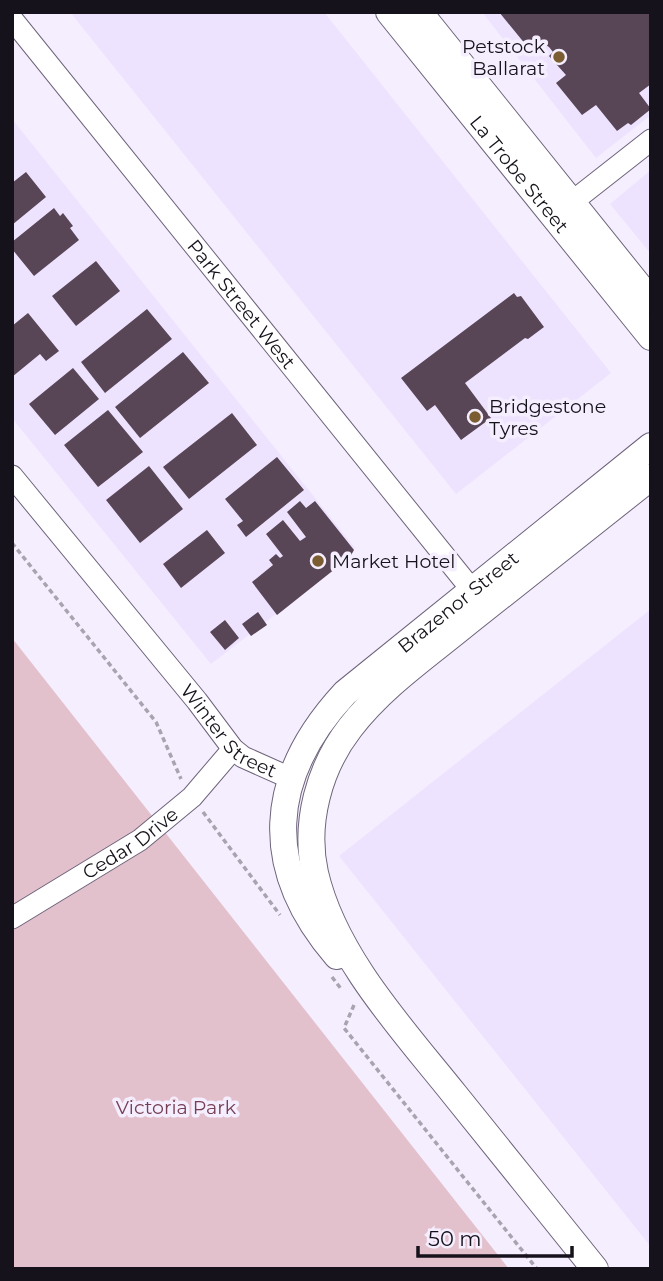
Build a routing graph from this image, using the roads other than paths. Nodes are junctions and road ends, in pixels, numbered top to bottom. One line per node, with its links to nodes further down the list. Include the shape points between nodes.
1 (419, 12): 5 (main road, La Trobe Street)
2 (394, 14): 5 (main road, La Trobe Street)
3 (12, 19): 11 (street, Park Street West)
4 (651, 140): 5 (street)
5 (563, 209): 6 (main road, La Trobe Street); 7 (main road, La Trobe Street)
6 (651, 301)
7 (651, 337)
8 (651, 446): 11 (main road, Brazenor Street)
9 (651, 477): 11 (main road, Brazenor Street)
10 (17, 490): 12 (street, Winter Street)
11 (480, 599): 13 (main road, Brazenor Street, via 345,693 320,722); 14 (main road, Brazenor Street, via 351,726 335,748)
12 (233, 749): 13 (street, Winter Street); 15 (street, Cedar Drive, via 192,797 140,841)
13 (290, 778): 14 (main road); 16 (main road, Winter Street, via 285,799 285,852 299,900 327,945)
14 (320, 784): 16 (main road, Winter Street, via 313,844 321,896 352,956)
15 (12, 918)
16 (407, 1035): 17 (main road, Winter Street)
17 (594, 1269)

